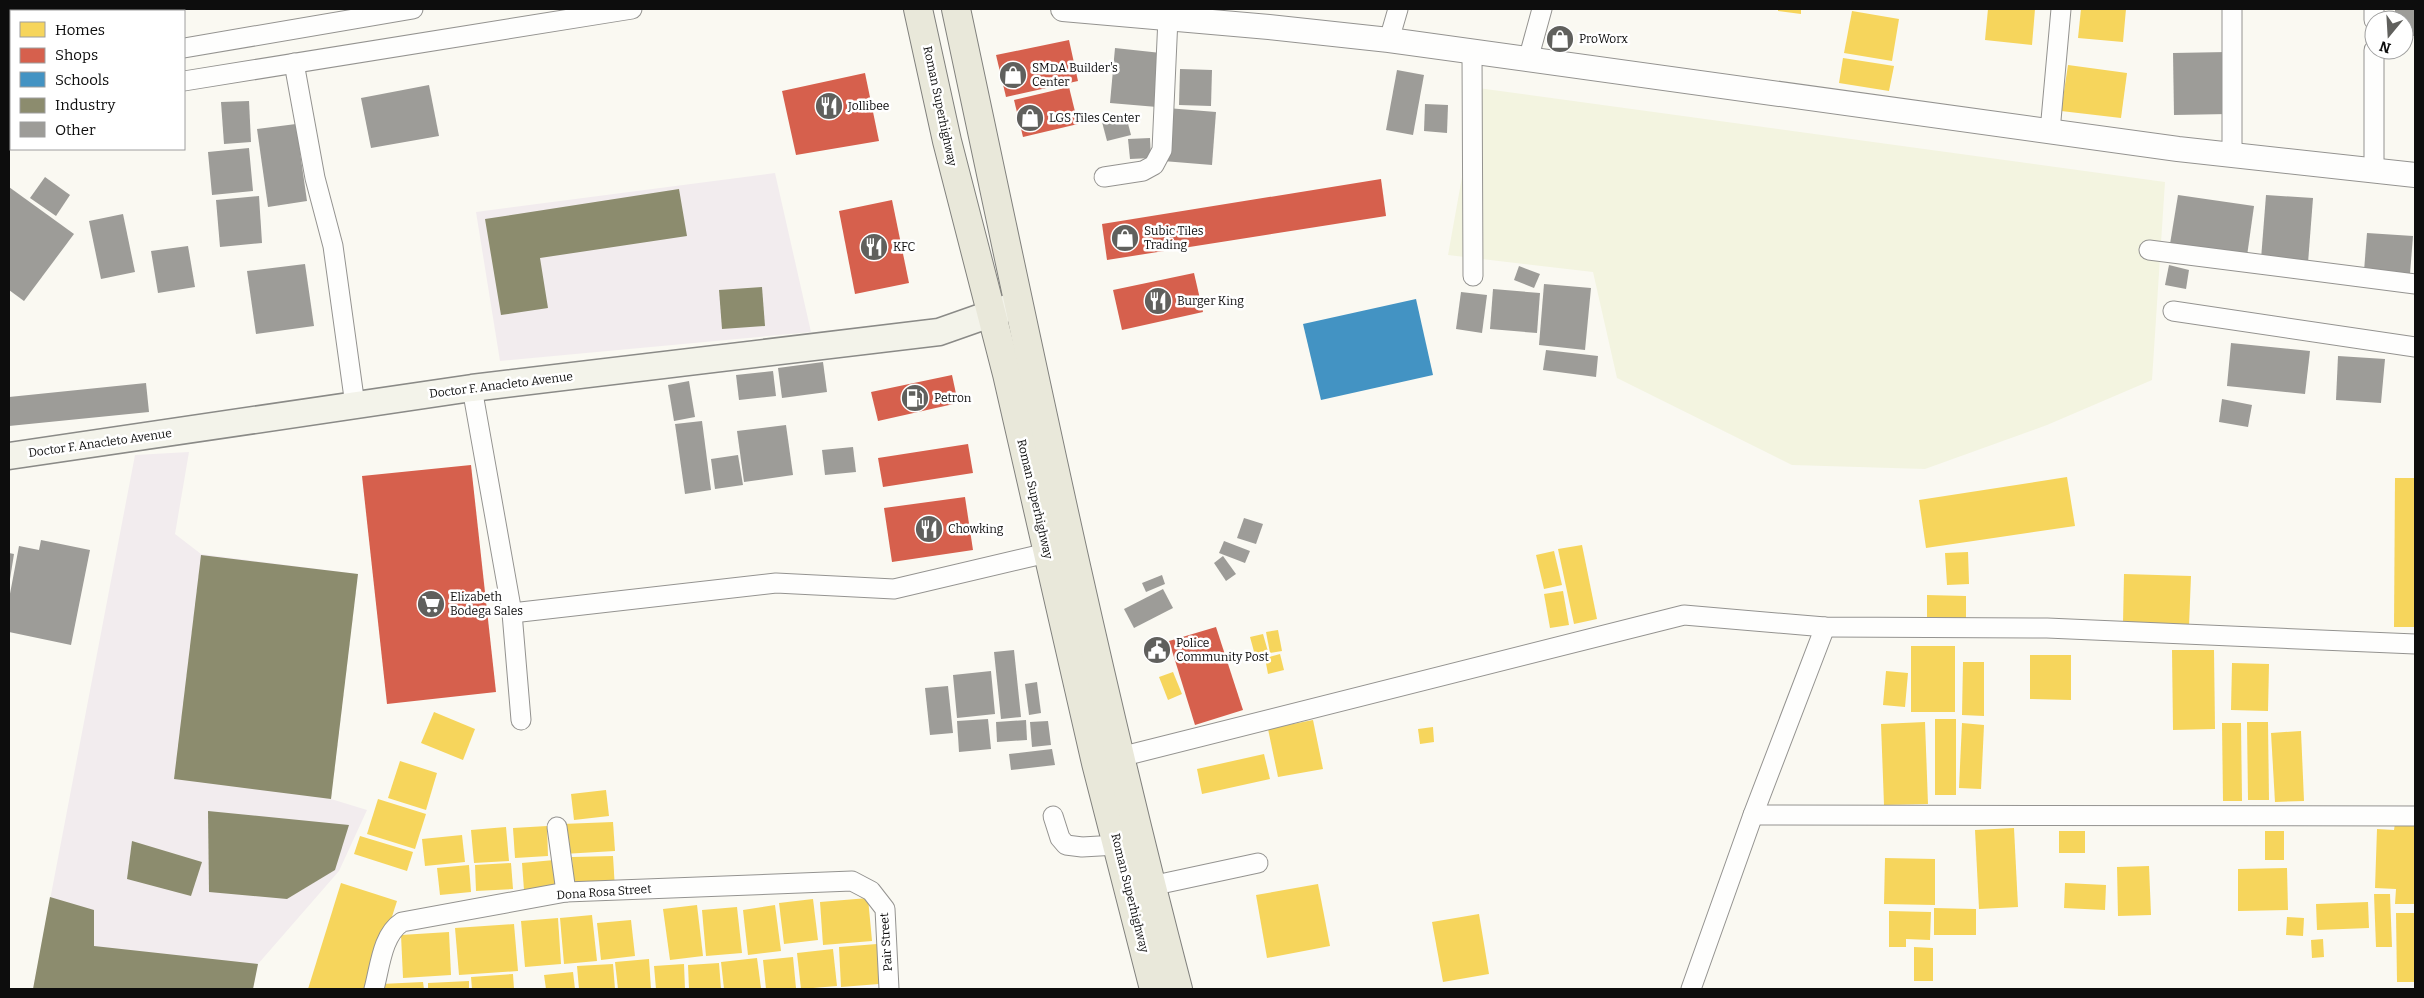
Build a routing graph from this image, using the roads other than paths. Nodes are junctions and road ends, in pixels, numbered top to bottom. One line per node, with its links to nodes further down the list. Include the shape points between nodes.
1 (413, 9): 12 (street)
2 (632, 9): 16 (street)
3 (918, 9): 28 (main road, Roman Superhighway, via 946,141)
4 (956, 9): 26 (main road, Roman Superhighway)
5 (1063, 9): 10 (street)
6 (1398, 9): 11 (street)
7 (1542, 9): 14 (street)
8 (2061, 9): 18 (street)
9 (2232, 9): 19 (street)
10 (1168, 18): 11 (street); 22 (street, via 1162,150 1154,165 1143,172)
11 (1389, 40): 13 (street)
12 (185, 48)
13 (1472, 53): 14 (street); 24 (street)
14 (1528, 60): 18 (street)
15 (2374, 60): 20 (street)
16 (294, 63): 17 (street); 31 (street, via 315,178 333,246)
17 (185, 81)
18 (2050, 131): 19 (street)
19 (2232, 155): 20 (street)
20 (2374, 170): 21 (street)
21 (2415, 175)
22 (1104, 177)
23 (2149, 250): 25 (street)
24 (1473, 276)
25 (2415, 284)
26 (1019, 304): 28 (main road, Doctor F. Anacleto Avenue); 38 (main road, Roman Superhighway)
27 (2173, 311): 29 (street)
28 (991, 312): 30 (main road, Doctor F. Anacleto Avenue, via 939,332); 33 (main road, Roman Superhighway)
29 (2415, 347)
30 (472, 388): 31 (main road, Doctor F. Anacleto Avenue); 34 (street)
31 (355, 405): 32 (main road, Doctor F. Anacleto Avenue)
32 (9, 456)
33 (1047, 553): 34 (street, via 894,589 776,583); 43 (main road, Roman Superhighway)
34 (512, 613): 37 (street)
35 (1825, 628): 36 (street, via 2047,628); 38 (street, via 1684,615); 39 (street)
36 (2415, 644)
37 (521, 720)
38 (1120, 757): 46 (main road, Roman Superhighway)
39 (1753, 815): 41 (street); 52 (street)
40 (1052, 816): 43 (street, via 1066,845)
41 (2415, 816)
42 (557, 827): 47 (street)
43 (1117, 845): 50 (main road, Roman Superhighway)
44 (1258, 863): 46 (street)
45 (852, 881): 47 (street, Dona Rosa Street); 49 (street, Pair Street, via 871,891 885,909)
46 (1151, 886): 51 (main road, Roman Superhighway)
47 (566, 892): 48 (street, Dona Rosa Street, via 402,922 389,936)
48 (374, 989)
49 (889, 989)
50 (1154, 989)
51 (1178, 989)
52 (1691, 989)

